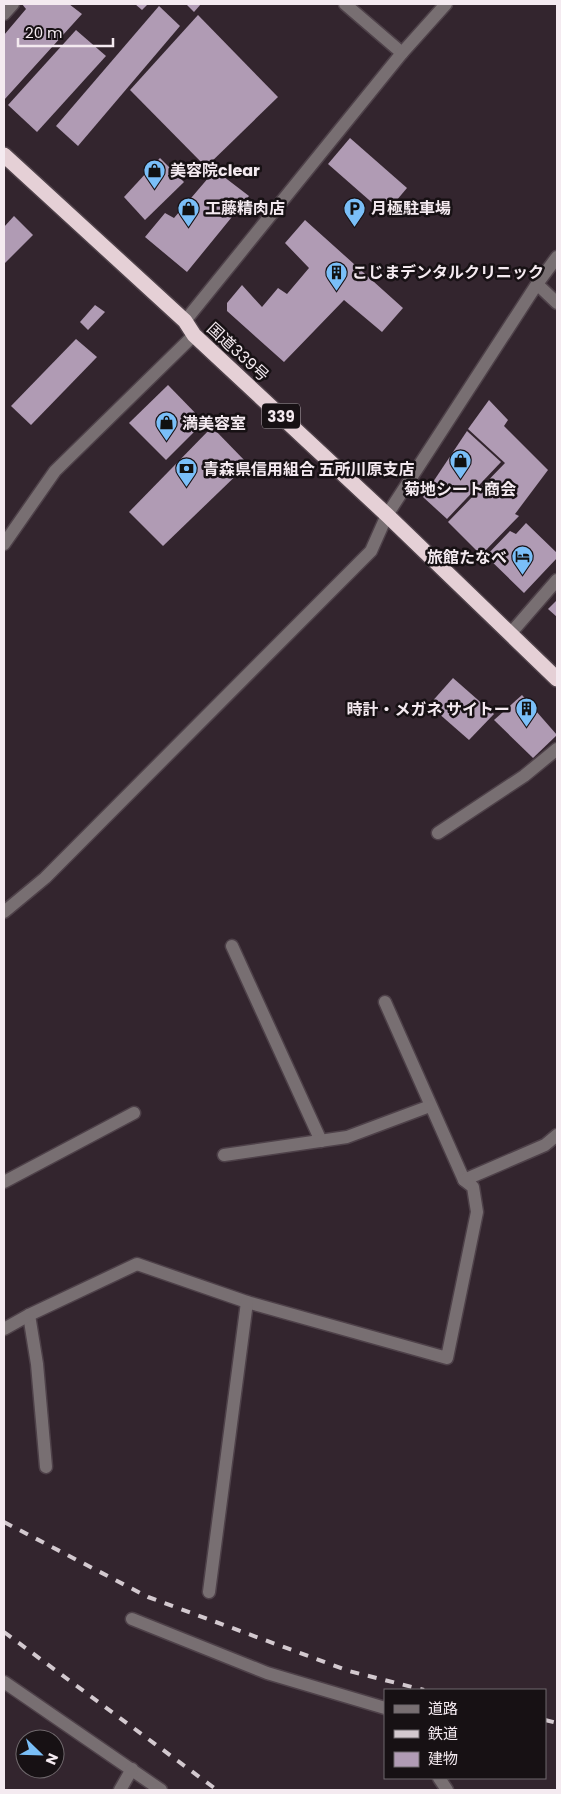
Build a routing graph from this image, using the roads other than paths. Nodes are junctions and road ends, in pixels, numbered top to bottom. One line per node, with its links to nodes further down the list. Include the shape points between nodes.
1 (13, 4): 4 (street)
2 (345, 4): 5 (street)
3 (446, 4): 5 (street)
4 (4, 14)
5 (402, 53): 10 (street)
6 (4, 155): 10 (highway, 国道339号 / 339)
7 (557, 256): 8 (street)
8 (538, 284): 9 (street); 12 (street)
9 (557, 303)
10 (186, 320): 11 (highway, 国道339号 / 339)
11 (194, 335): 12 (highway, 国道339号 / 339); 13 (street, via 55,471)
12 (387, 515): 15 (highway, 国道339号 / 339); 19 (street, via 371,551 45,878)
13 (4, 544)
14 (557, 580): 15 (street)
15 (510, 634): 16 (highway, 国道339号 / 339)
16 (557, 679)
17 (557, 748): 18 (street, via 524,776)
18 (438, 833)
19 (4, 912)
20 (232, 946): 25 (street)
21 (385, 1002): 22 (street)
22 (430, 1106): 25 (street, via 347,1137); 27 (street)
23 (134, 1113): 28 (street)
24 (557, 1135): 27 (street, via 545,1145)
25 (321, 1141): 26 (street)
26 (224, 1155)
27 (464, 1180): 29 (street, via 473,1187 477,1212 447,1358)
28 (4, 1182)
29 (247, 1302): 30 (street, via 137,1264); 33 (street)
30 (29, 1315): 31 (street); 32 (street, via 37,1364)
31 (4, 1329)
32 (46, 1467)
33 (209, 1592)
34 (132, 1619): 36 (street, via 267,1673)
35 (4, 1682): 37 (street)
36 (384, 1708)
37 (132, 1769): 39 (street); 40 (street)
38 (440, 1779): 41 (street)
39 (120, 1790)
40 (161, 1790)
41 (446, 1790)

